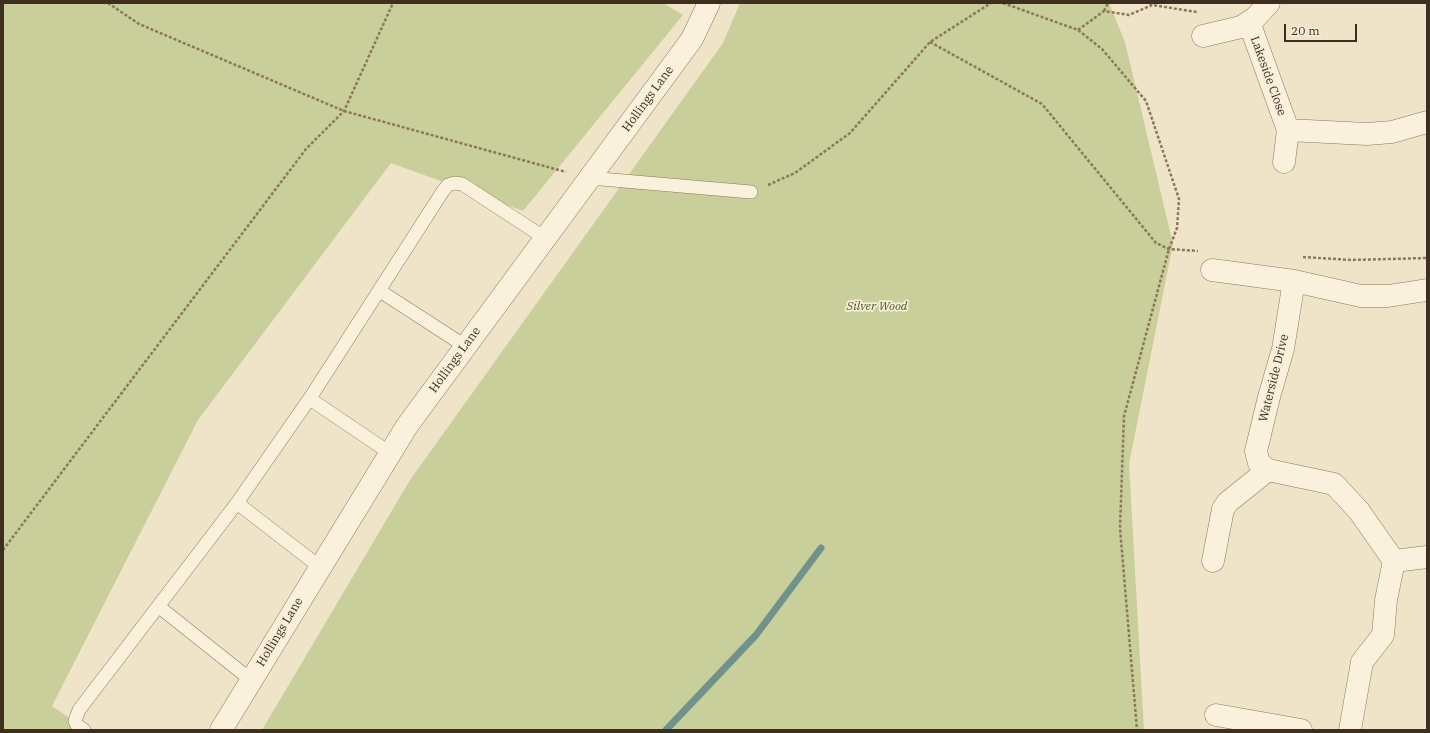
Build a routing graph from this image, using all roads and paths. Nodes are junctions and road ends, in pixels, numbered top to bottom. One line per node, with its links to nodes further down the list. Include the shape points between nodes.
1 (108, 3): 15 (path, via 139,24)
2 (393, 3): 15 (path)
3 (709, 3): 19 (street, Hollings Lane, via 692,39)
4 (991, 3): 14 (path)
5 (1003, 3): 12 (path)
6 (1108, 3): 9 (path)
7 (1269, 3): 11 (street, Lakeside Close)
8 (1151, 4): 9 (path, via 1128,15); 10 (path)
9 (1104, 11): 12 (path)
10 (1200, 12)
11 (1249, 22): 13 (street, Lakeside Close, via 1241,27); 17 (street, Lakeside Close)
12 (1078, 30): 22 (path, via 1102,49 1146,101 1179,199 1177,228)
13 (1203, 36)
14 (930, 42): 20 (path, via 850,133 795,173); 22 (path, via 1042,104 1156,243)
15 (344, 110): 19 (path); 32 (path, via 306,149)
16 (1427, 122): 17 (street, Lakeside Close, via 1392,132 1367,134)
17 (1288, 130): 18 (street, Lakeside Close)
18 (1284, 162)
19 (589, 178): 20 (lane); 21 (street, Hollings Lane)
20 (751, 192)
21 (545, 238): 26 (lane, via 462,184 448,185); 27 (street, Hollings Lane)
22 (1169, 249): 42 (path, via 1124,416 1120,528)
23 (1212, 270): 24 (street)
24 (1294, 282): 25 (street, via 1361,296 1388,296); 30 (street, Waterside Drive, via 1283,349 1256,451 1259,463)
25 (1427, 290)
26 (380, 291): 27 (lane); 28 (lane)
27 (465, 346): 29 (street, Hollings Lane)
28 (310, 399): 29 (lane); 31 (lane)
29 (390, 453): 36 (street, Hollings Lane)
30 (1268, 470): 34 (street, via 1228,502 1223,509); 35 (street, via 1334,484 1359,512)
31 (237, 503): 36 (lane); 37 (lane)
32 (3, 550)
33 (1427, 557): 35 (street)
34 (1213, 561)
35 (1394, 561): 44 (street, via 1386,600 1383,635 1362,662)
36 (320, 567): 38 (street, Hollings Lane)
37 (158, 606): 38 (lane); 40 (lane, via 79,710 75,721)
38 (251, 680): 41 (street, Hollings Lane)
39 (1216, 715): 43 (street)
40 (84, 730)
41 (220, 730)
42 (1137, 730)
43 (1301, 730)
44 (1350, 730)

